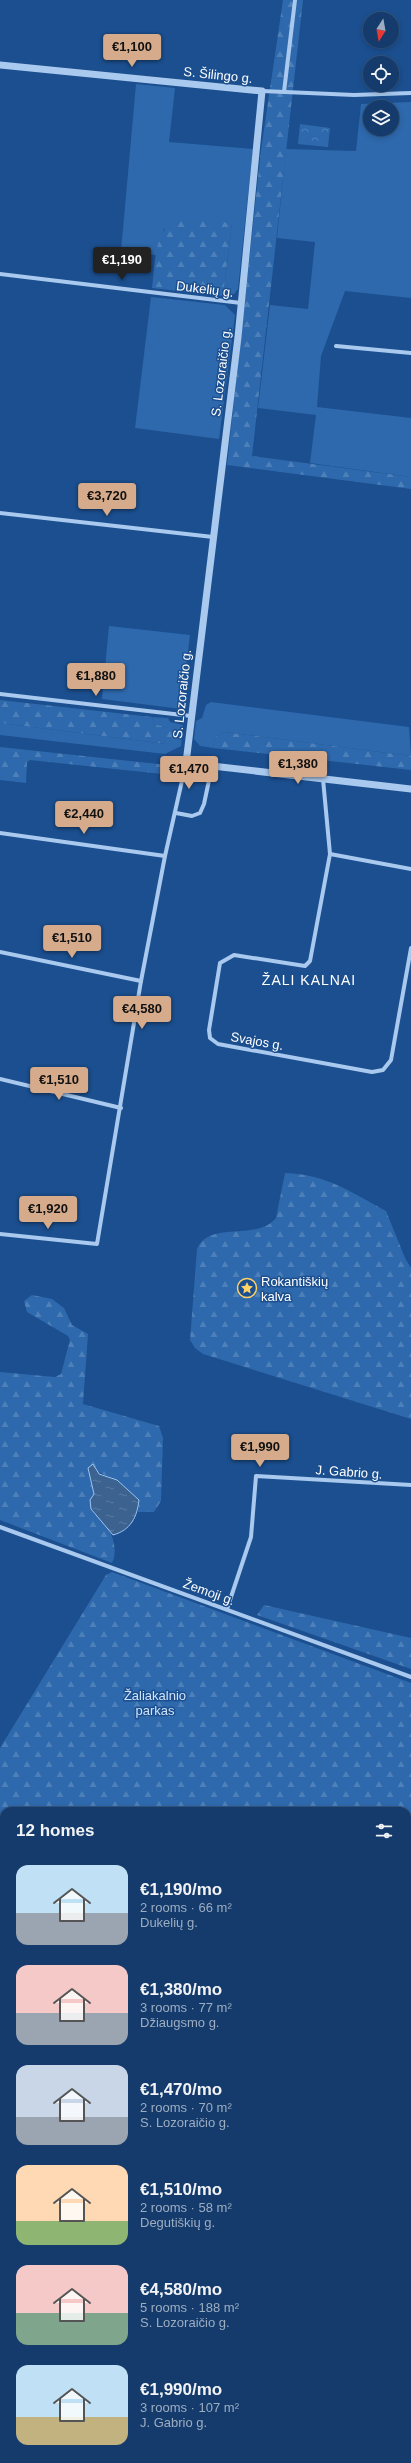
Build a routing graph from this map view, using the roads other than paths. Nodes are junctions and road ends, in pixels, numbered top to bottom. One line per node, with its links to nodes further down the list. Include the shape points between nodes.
1 (295, 0): 4 (street)
2 (0, 65): 3 (street, S. Šilingo g.)
3 (262, 91): 4 (street, S. Šilingo g.); 7 (street, S. Lozoraičio g.)
4 (284, 92): 5 (street, S. Šilingo g., via 354,95)
5 (411, 93)
6 (0, 274): 7 (street, Dukelių g.)
7 (242, 303): 11 (street, S. Lozoraičio g.)
8 (336, 346): 9 (street)
9 (411, 354)
10 (0, 513): 11 (street)
11 (213, 537): 13 (street, S. Lozoraičio g.)
12 (0, 694): 13 (street)
13 (191, 716): 14 (street, S. Lozoraičio g.)
14 (186, 763): 15 (street); 18 (street, S. Lozoraičio g.)
15 (212, 766): 16 (street); 18 (street, via 200,813 192,816)
16 (323, 779): 17 (street); 20 (street, Svajos g.)
17 (411, 789)
18 (176, 813): 21 (street, S. Lozoraičio g.)
19 (0, 833): 21 (street)
20 (330, 854): 22 (street); 23 (street, Svajos g., via 310,961 305,966 234,955 224,959 220,963 208,1030 213,1041 218,1044 379,1072 388,1066 391,1060)
21 (165, 856): 25 (street, S. Lozoraičio g.)
22 (411, 869)
23 (411, 948)
24 (0, 952): 25 (street)
25 (141, 981): 27 (street, S. Lozoraičio g.)
26 (0, 1079): 27 (street)
27 (121, 1108): 28 (street, S. Lozoraičio g., via 97,1244)
28 (0, 1234)
29 (411, 1485): 31 (street, J. Gabrio g., via 256,1476 251,1537)
30 (0, 1527): 31 (street, Žemoji g.)
31 (227, 1609): 32 (street, Žemoji g.)
32 (411, 1677)

